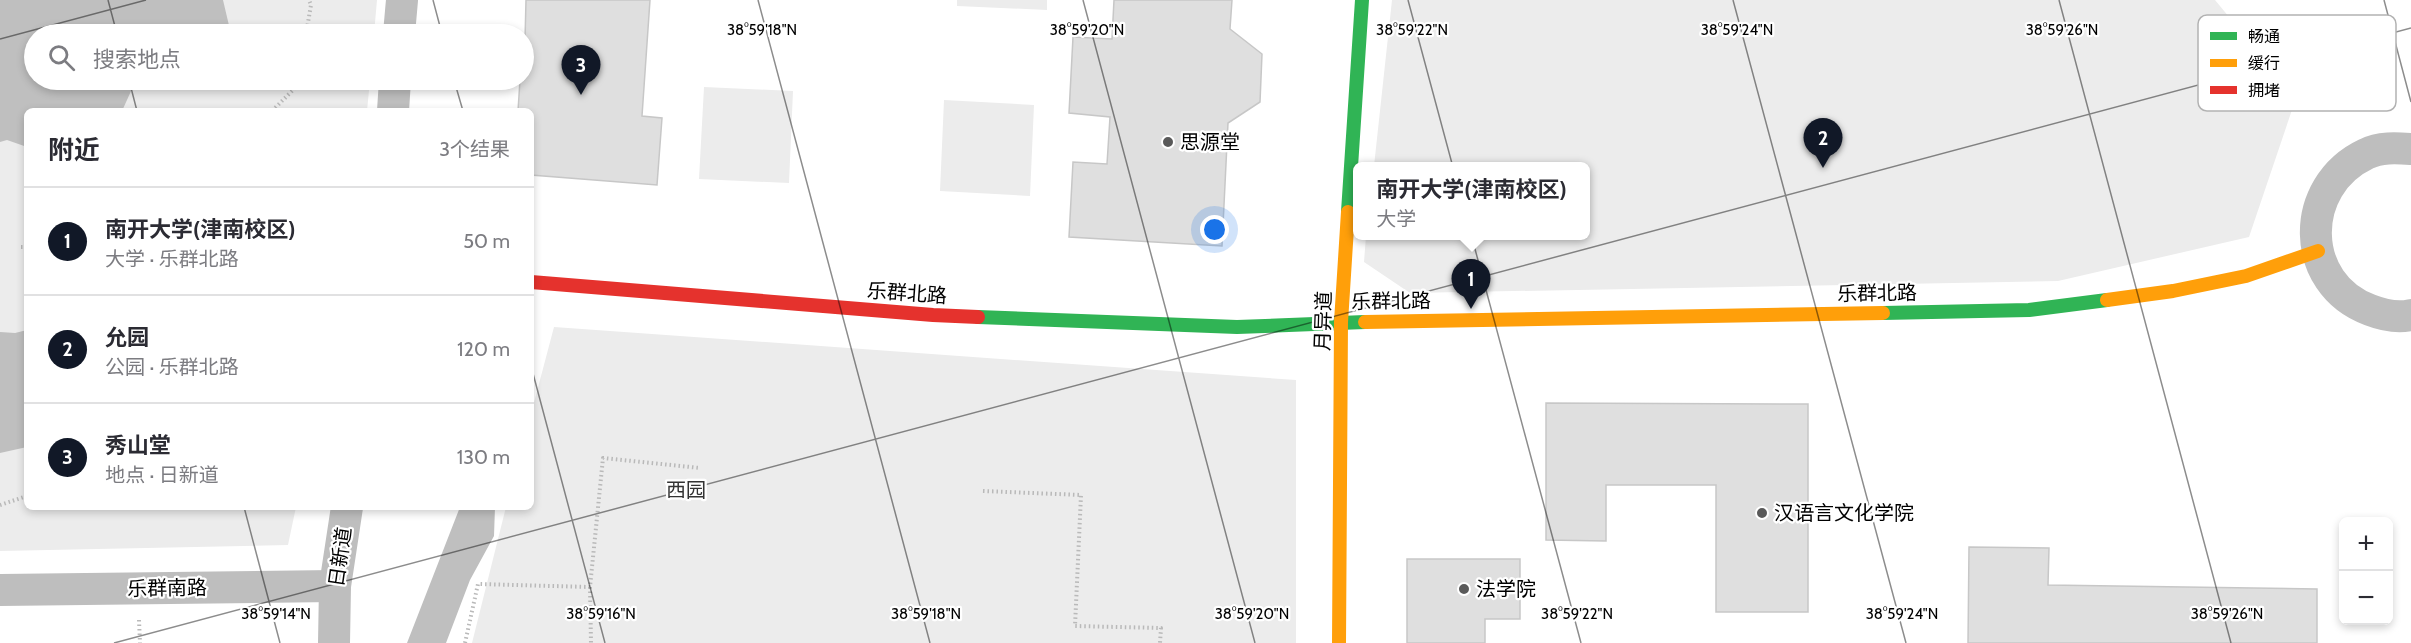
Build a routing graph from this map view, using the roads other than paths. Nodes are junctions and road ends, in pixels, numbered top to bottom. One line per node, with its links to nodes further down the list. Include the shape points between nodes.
1 (402, 0): 3 (street)
2 (1362, 0): 10 (street, 月异道)
3 (400, 24)
4 (394, 90): 5 (street)
5 (393, 108)
6 (2411, 149): 7 (street, via 2367,153 2330,183 2315,228)
7 (2318, 251): 9 (street, via 2326,273 2341,292 2360,306 2382,314); 10 (street, 乐群北路, via 2246,276 2173,291 2030,310)
8 (534, 282): 10 (street, 乐群北路, via 933,315 1237,327)
9 (2411, 315)
10 (1341, 322): 15 (street, 月异道)
11 (347, 510): 12 (street, 日新道)
12 (335, 586): 13 (street, 乐群南路); 14 (street, 日新道)
13 (0, 590)
14 (334, 643)
15 (1339, 643)

